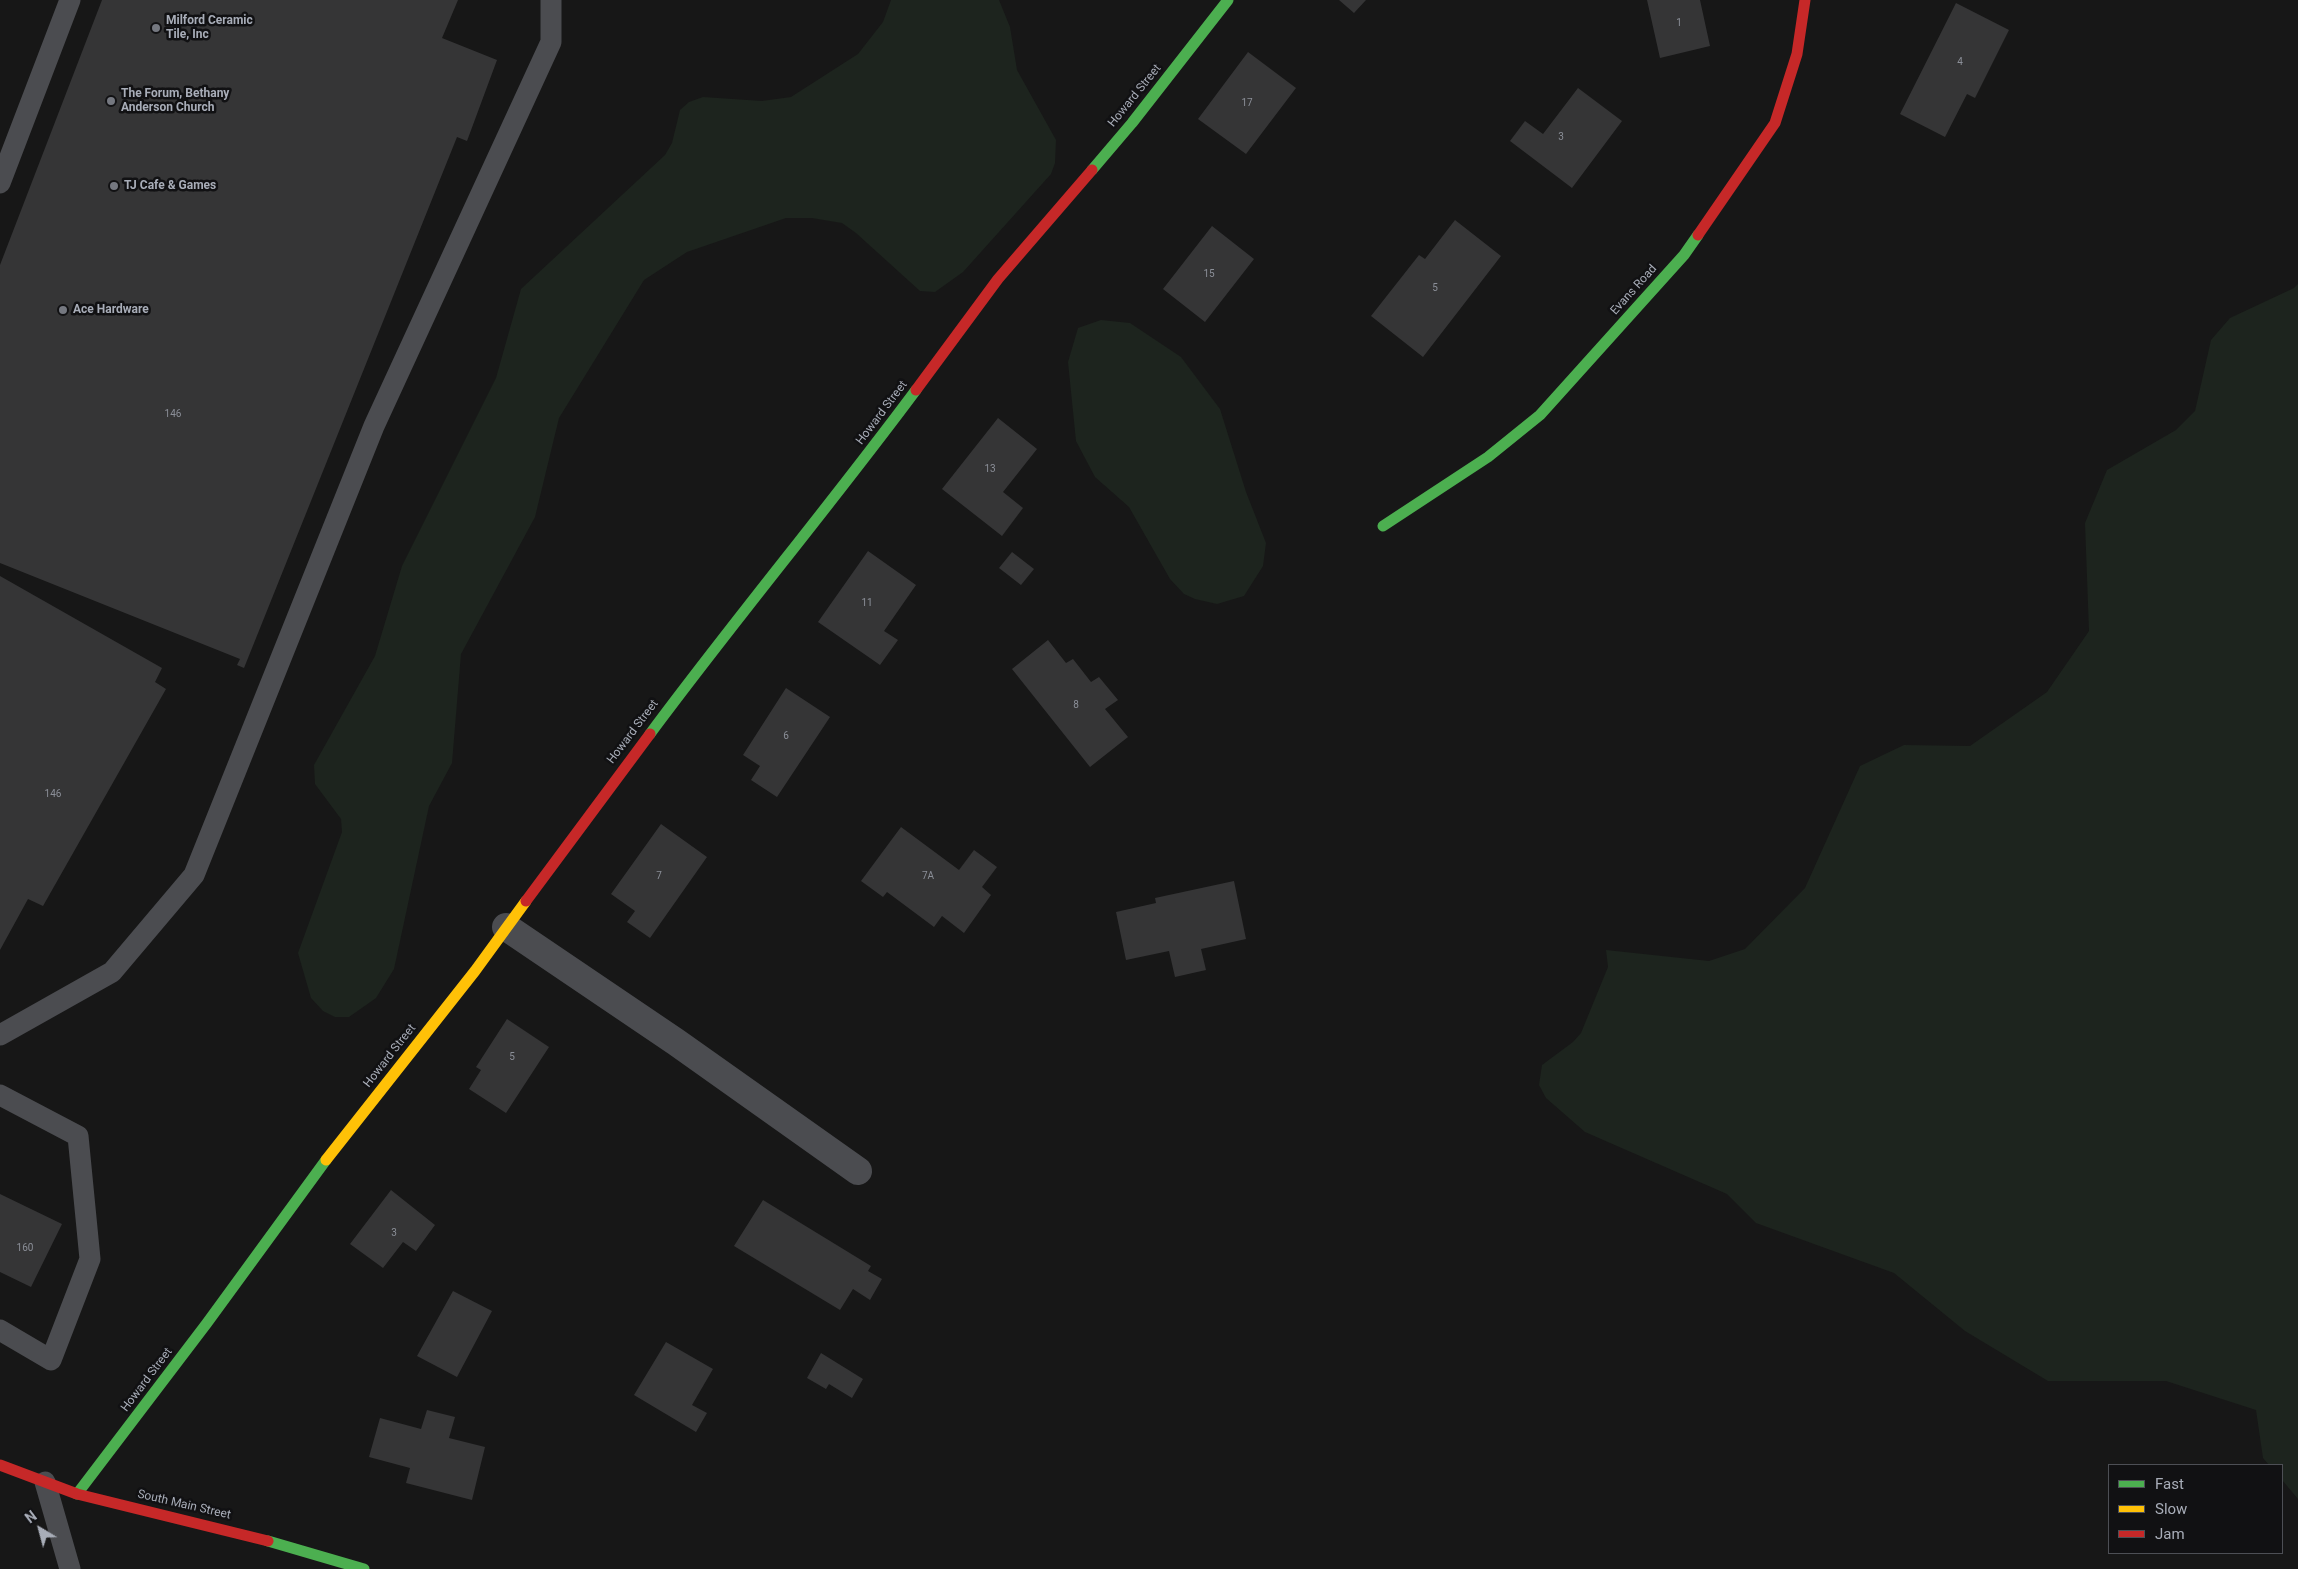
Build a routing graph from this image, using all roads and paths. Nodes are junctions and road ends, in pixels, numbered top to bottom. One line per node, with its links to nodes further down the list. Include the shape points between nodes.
1 (70, 0): 5 (lane)
2 (552, 0): 8 (lane, via 551,42 374,426 194,875 112,972)
3 (1228, 0): 7 (street, Howard Street, via 1132,123 998,279 856,472 698,669)
4 (1805, 0): 6 (street, Evans Road, via 1797,54 1775,124 1684,255 1540,415 1488,457)
5 (0, 183)
6 (1384, 526)
7 (506, 927): 10 (street); 14 (street, Howard Street, via 333,1150)
8 (0, 1035)
9 (0, 1095): 11 (lane, via 78,1136 90,1259 51,1360)
10 (858, 1171)
11 (0, 1330)
12 (0, 1464): 13 (street, South Main Street)
13 (45, 1482): 14 (street, South Main Street); 15 (lane)
14 (77, 1494): 16 (street, South Main Street, via 241,1533)
15 (70, 1569)
16 (364, 1569)

